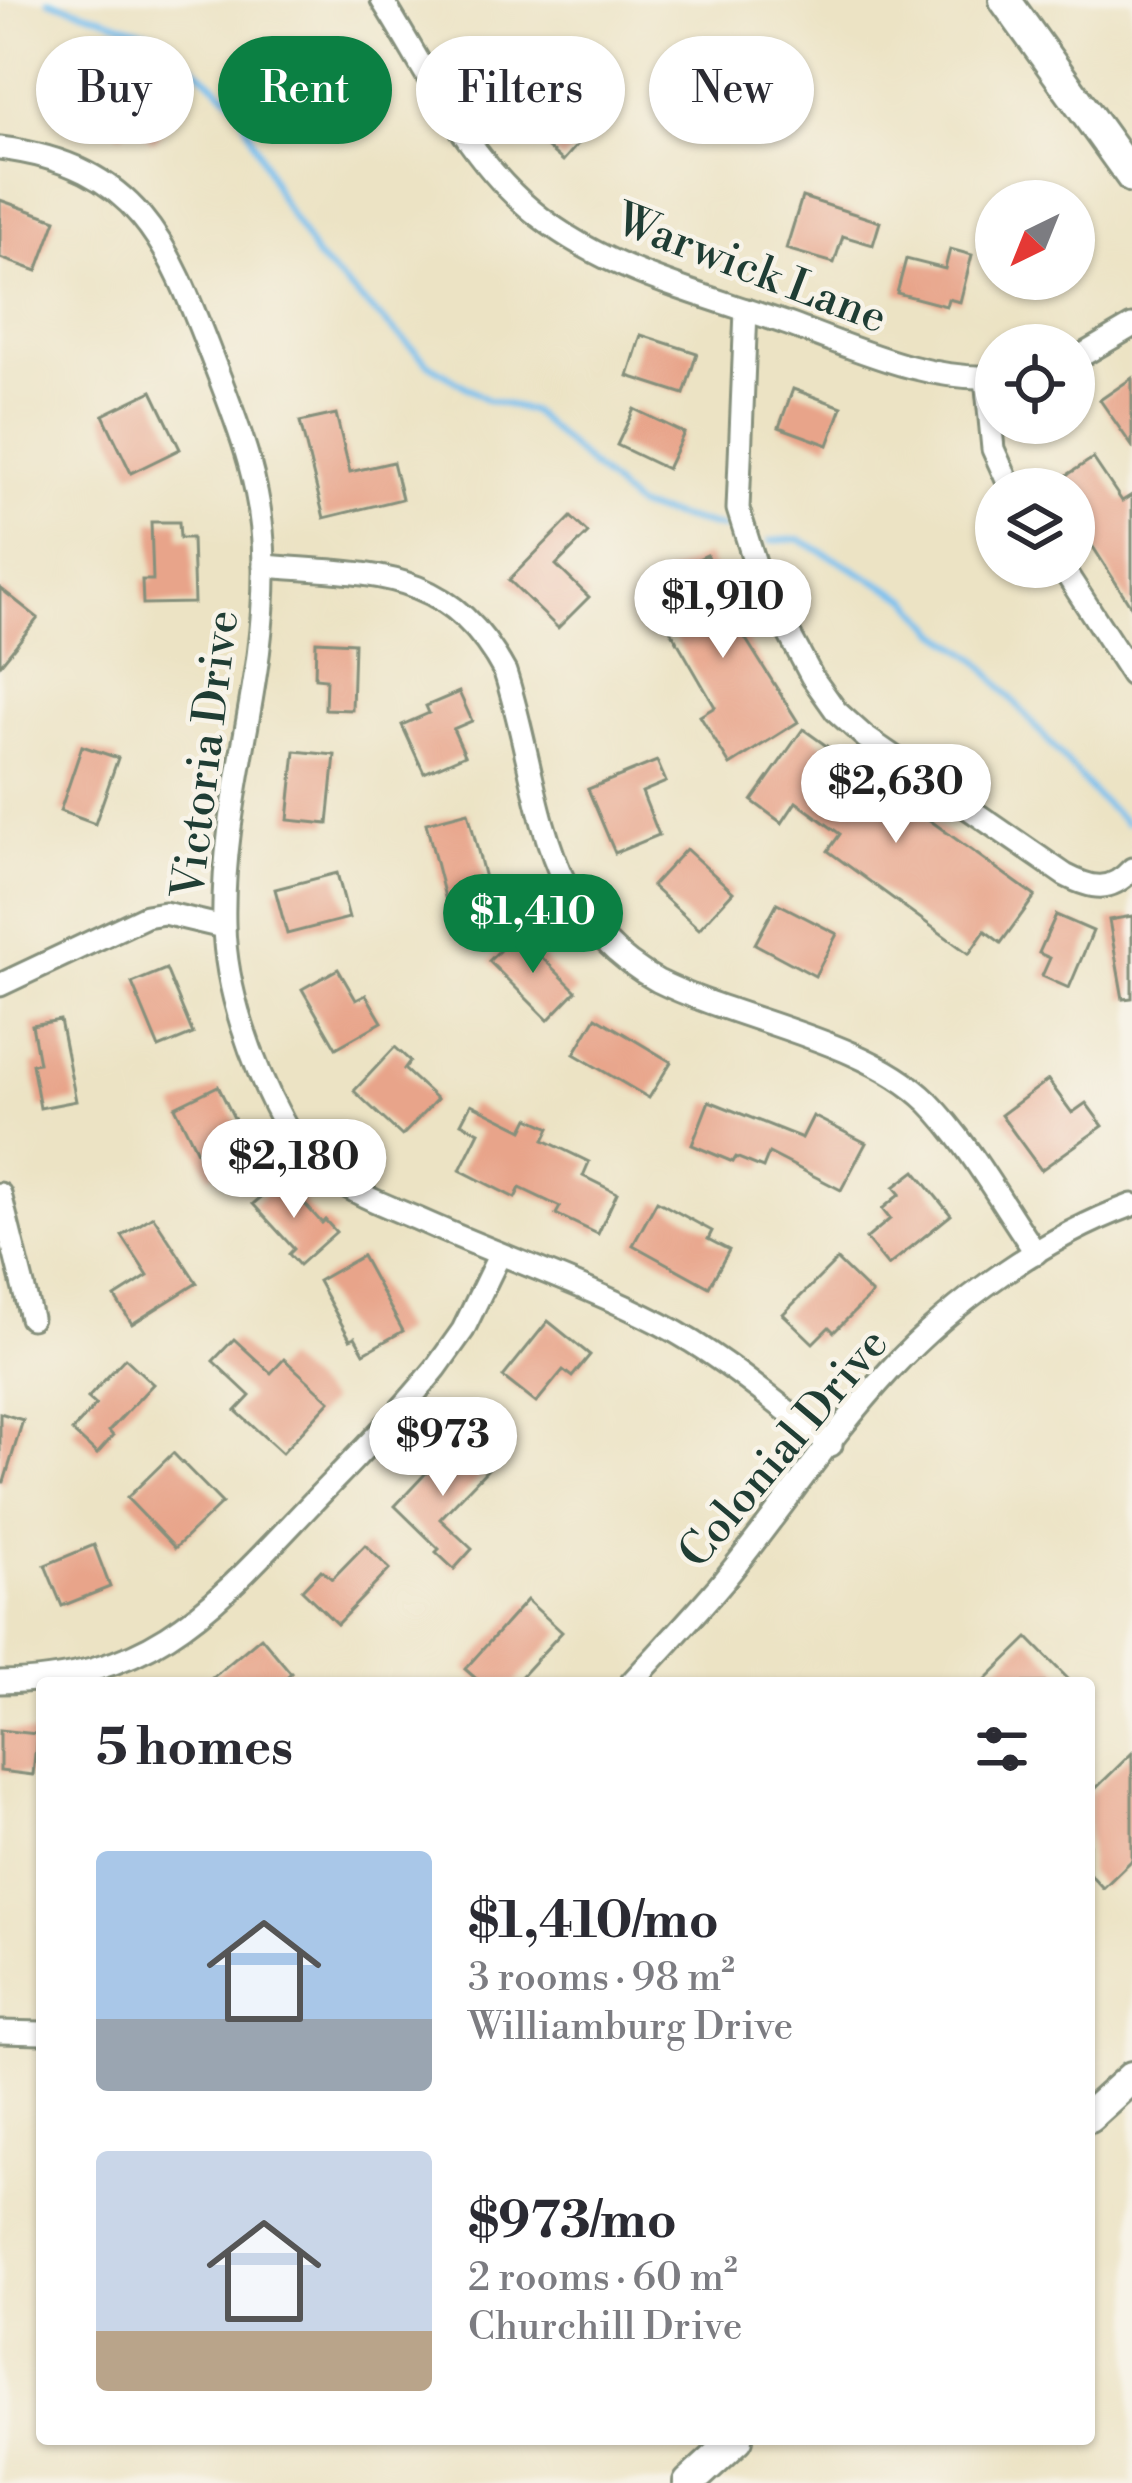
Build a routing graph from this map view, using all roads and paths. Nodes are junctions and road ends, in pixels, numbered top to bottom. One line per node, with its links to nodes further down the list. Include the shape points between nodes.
1 (382, 0): 5 (street, Warwick Lane, via 467,137 524,204 607,258)
2 (1005, 0): 4 (main road)
3 (0, 148): 9 (street, Victoria Drive, via 52,158 98,180 135,208 166,247 249,452)
4 (1132, 176)
5 (746, 310): 8 (street, Warwick Lane, via 926,372); 12 (street, via 738,509 760,579 824,695 865,737 1065,874 1099,888)
6 (1132, 326): 7 (street)
7 (1095, 348)
8 (975, 376)
9 (264, 566): 13 (street, Victoria Drive); 17 (street, via 401,580 465,617 505,672 544,836 588,922 632,967 658,981 867,1061 910,1087 942,1118)
10 (1076, 588): 11 (street)
11 (1132, 675)
12 (1132, 869)
13 (224, 927): 14 (street, via 146,916); 18 (street, Victoria Drive, via 244,1028 303,1151 351,1190)
14 (0, 985)
15 (0, 1194): 19 (street)
16 (1132, 1205): 17 (street, Colonial Drive)
17 (1036, 1253): 20 (street, Colonial Drive, via 910,1350)
18 (499, 1256): 20 (street, Victoria Drive, via 678,1334); 21 (street, via 436,1368 217,1600 162,1642)
19 (31, 1318)
20 (831, 1445): 22 (street, Colonial Drive)
21 (70, 1677)
22 (636, 1677)
23 (36, 1680): 24 (street)
24 (0, 1682)
25 (0, 2032): 26 (street)
26 (36, 2033)
27 (1132, 2077): 28 (main road)
28 (1095, 2111)
29 (730, 2445): 30 (main road)
30 (689, 2483)

